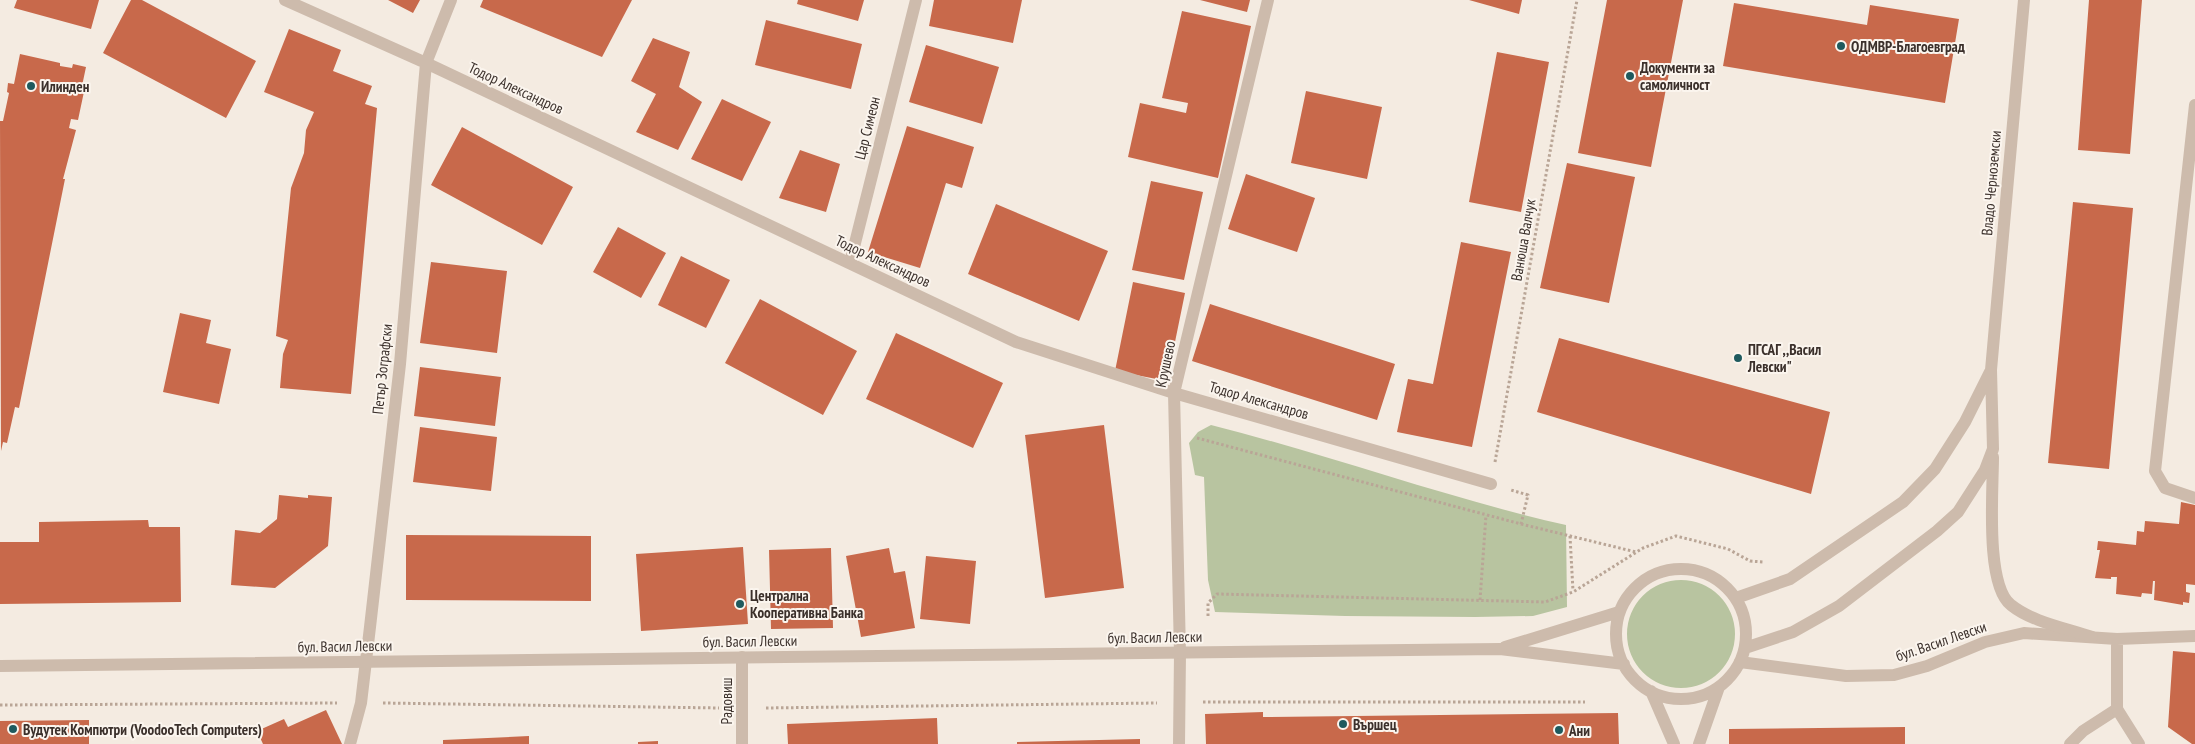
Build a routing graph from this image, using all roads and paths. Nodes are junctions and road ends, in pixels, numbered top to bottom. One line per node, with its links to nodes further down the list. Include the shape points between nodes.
1 (285, 0): 7 (street, Тодор Александров)
2 (451, 0): 7 (street, Петър Зографски)
3 (916, 0): 9 (street, Цар Симеон)
4 (1268, 0): 11 (street, Крушево)
5 (1577, 0): 14 (path, Ванюша Валчук)
6 (2024, 0): 10 (street, Владо Черноземски)
7 (426, 64): 9 (street, Тодор Александров); 33 (street, Петър Зографски, via 400,364)
8 (2195, 105): 15 (street, via 2155,471 2165,488)
9 (850, 263): 11 (street, Тодор Александров, via 1016,342)
10 (1991, 370): 13 (street); 22 (street, via 1965,422 1935,469 1903,502 1790,579)
11 (1174, 392): 12 (street, Крушево); 14 (street, Тодор Александров)
12 (1174, 432): 16 (path); 31 (street, Крушево)
13 (1993, 449): 27 (street, via 1995,574 2002,596 2017,610); 29 (street, via 1972,492 1958,512 1937,531 1818,619 1793,632)
14 (1491, 484): 17 (path, via 1528,495)
15 (2195, 498)
16 (1486, 515): 17 (path); 23 (path)
17 (1521, 524): 18 (path)
18 (1570, 536): 19 (path); 21 (path)
19 (1636, 552): 20 (path, via 1676,536 1728,549 1750,561); 21 (path)
20 (1772, 562)
21 (1573, 592): 23 (path, via 1545,602)
22 (1736, 598): 24 (street, via 1722,583 1704,572 1684,568 1663,571 1645,579 1629,593); 29 (street, via 1744,614)
23 (1480, 600): 25 (path, via 1217,594 1208,602)
24 (1620, 612): 30 (street, бул. Васил Левски); 35 (street, via 1616,629)
25 (1208, 616)
26 (2195, 636): 28 (street)
27 (2092, 637): 28 (street); 34 (street, бул. Васил Левски, via 2024,633 1985,642 1927,666 1894,674 1846,676)
28 (2117, 640): 44 (street)
29 (1745, 648): 34 (street)
30 (1500, 649): 31 (street, бул. Васил Левски); 35 (street, бул. Васил Левски)
31 (1180, 652): 32 (street, бул. Васил Левски); 39 (street, Крушево)
32 (742, 657): 33 (street, бул. Васил Левски); 43 (street, Радовиш)
33 (366, 662): 36 (street, бул. Васил Левски); 41 (street, Петър Зографски)
34 (1740, 662): 37 (street, via 1732,676)
35 (1624, 664): 38 (street, via 1635,680)
36 (0, 666)
37 (1720, 686): 38 (street, via 1686,699); 49 (street)
38 (1651, 691): 48 (street)
39 (1179, 702): 40 (path); 43 (path); 47 (street, Крушево)
40 (1585, 702)
41 (361, 703): 42 (path); 43 (path); 45 (street, Петър Зографски)
42 (0, 705)
43 (742, 709): 46 (street, Радовиш)
44 (2117, 709): 50 (street, via 2083,731); 51 (street)
45 (350, 744)
46 (742, 744)
47 (1179, 744)
48 (1674, 744)
49 (1699, 744)
50 (2070, 744)
51 (2140, 744)

